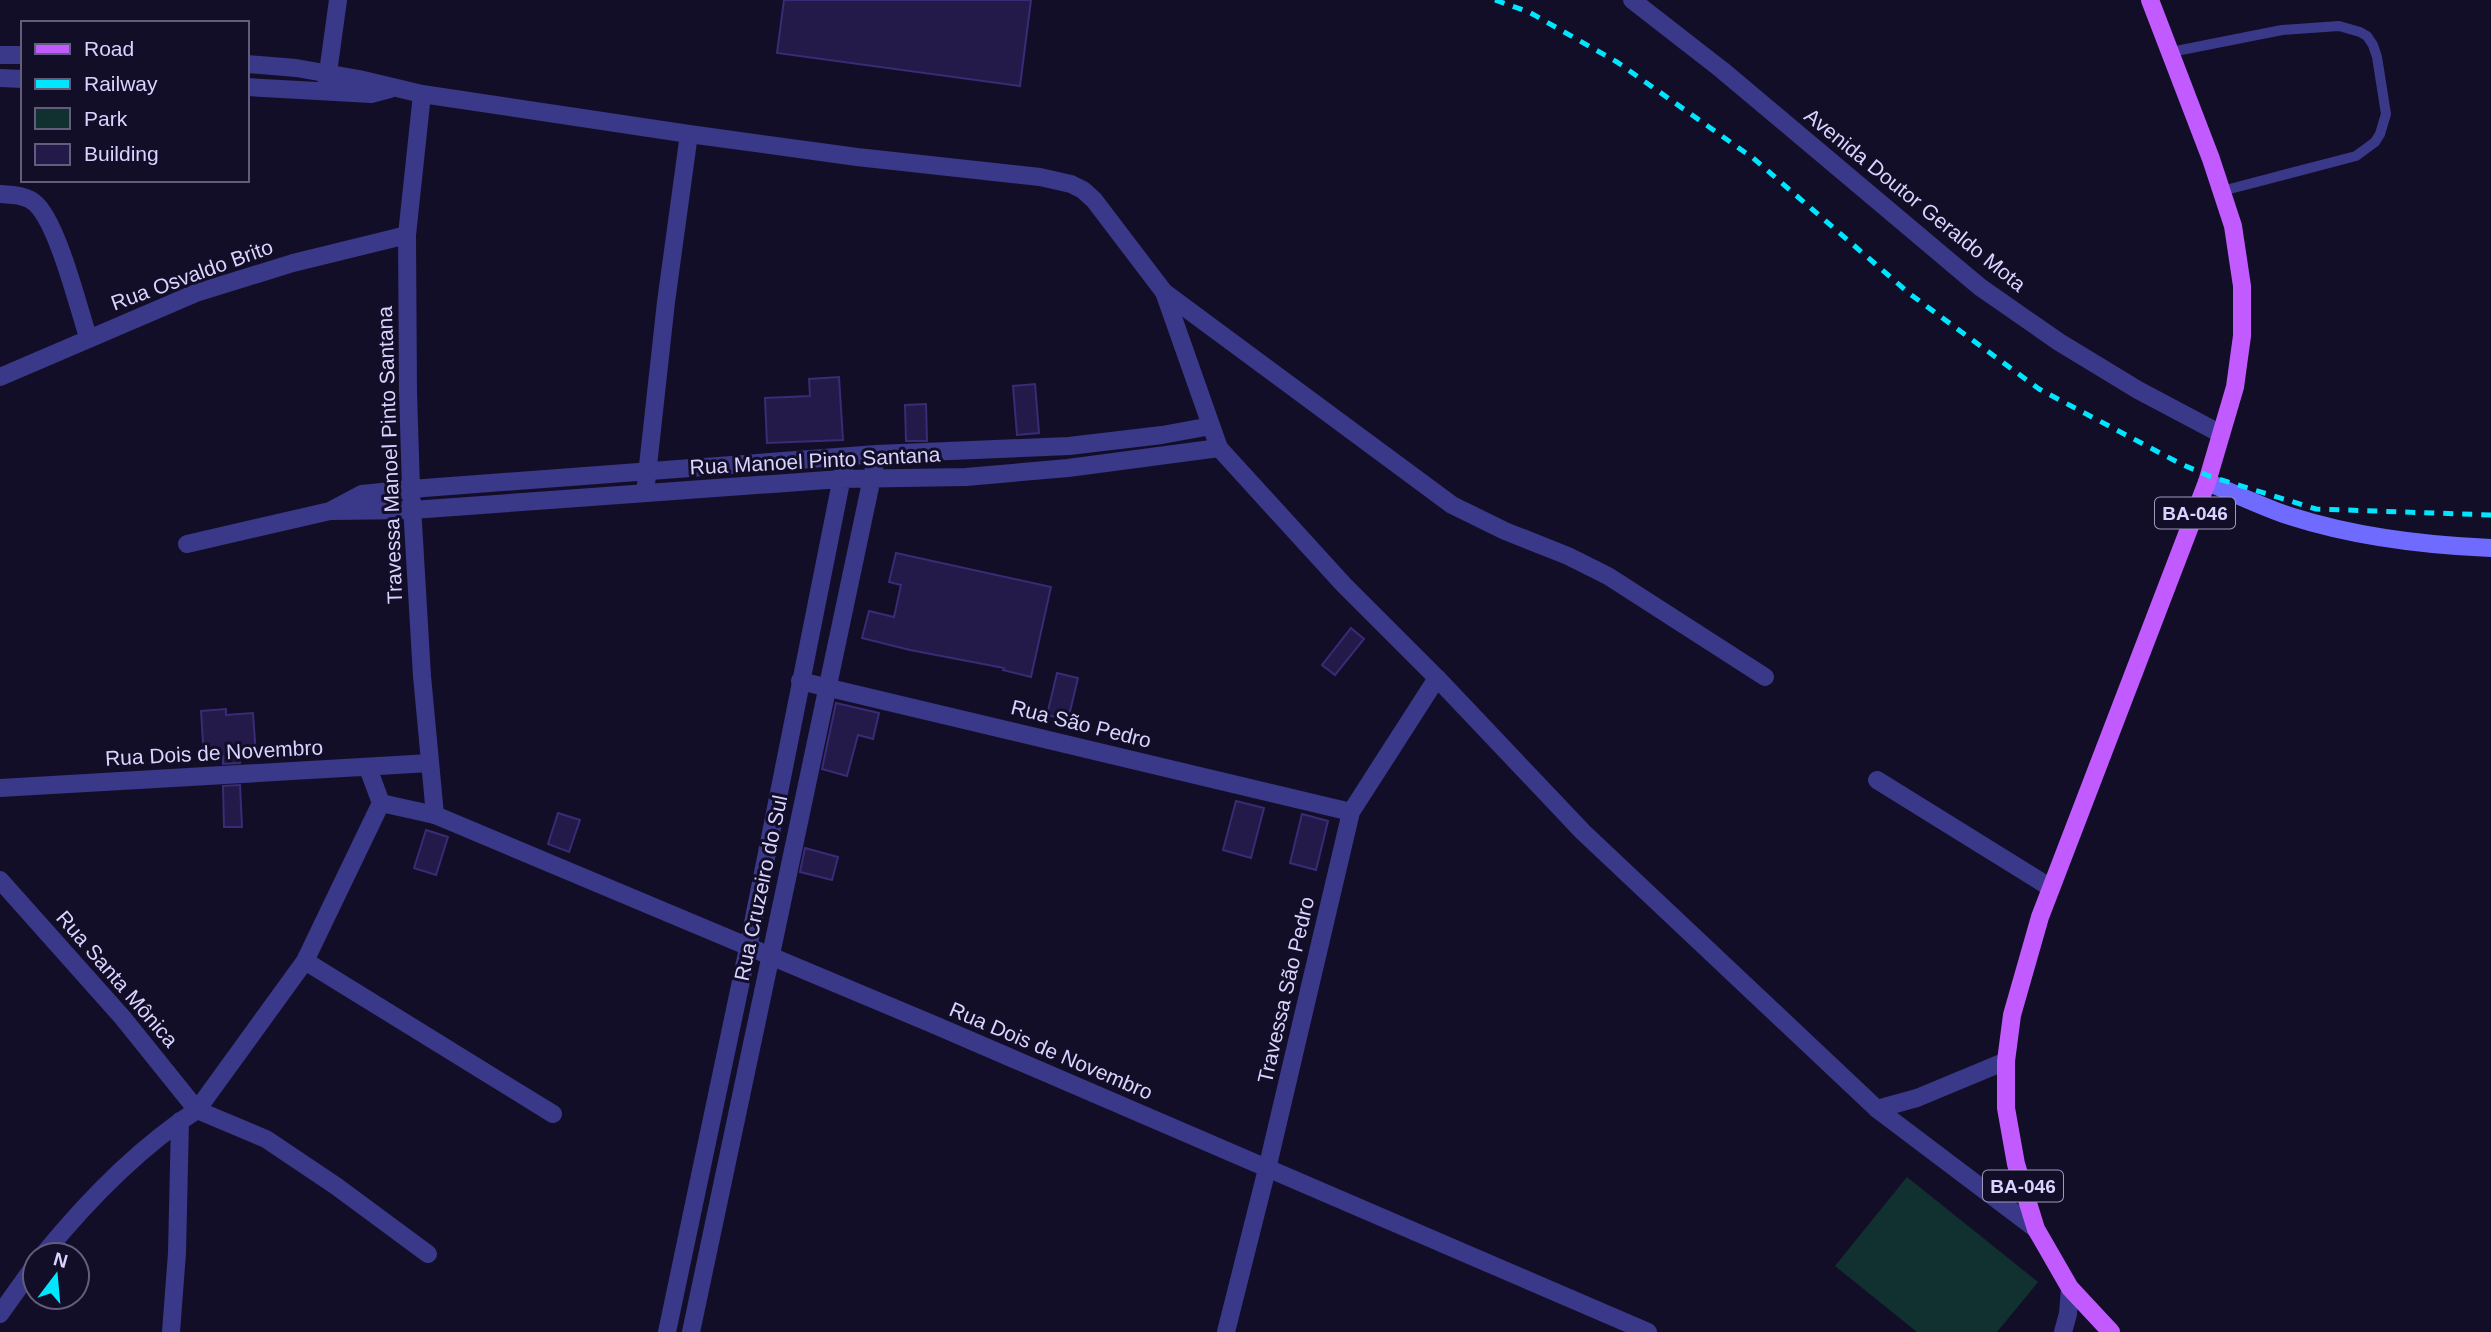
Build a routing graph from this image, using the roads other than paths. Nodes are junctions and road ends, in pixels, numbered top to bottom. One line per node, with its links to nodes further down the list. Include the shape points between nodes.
1 (338, 0): 10 (street)
2 (1632, 0): 21 (street, Avenida Doutor Geraldo Mota, via 1980,287 2127,384)
3 (2150, 0): 4 (main road, BA-046)
4 (2171, 52): 14 (main road, BA-046); 14 (lane, via 2282,30 2339,26 2360,32 2373,45 2386,114 2380,134 2367,149)
5 (0, 55): 6 (street)
6 (21, 55)
7 (248, 64): 10 (street)
8 (0, 78): 9 (street)
9 (21, 79)
10 (326, 83): 11 (street); 12 (street, via 371,94 393,87)
11 (248, 87)
12 (422, 94): 13 (street); 16 (street, Travessa Manoel Pinto Santana)
13 (689, 134): 17 (street, via 1071,184 1094,200); 25 (street)
14 (2222, 191): 21 (main road, BA-046, via 2233,226 2242,286 2242,336 2235,387)
15 (0, 194): 18 (street, via 29,199 45,215)
16 (407, 235): 18 (street, Rua Osvaldo Brito, via 195,293); 29 (street, Travessa Manoel Pinto Santana)
17 (1164, 292): 20 (street); 35 (street, via 1452,505 1608,576)
18 (88, 337): 19 (street, Rua Osvaldo Brito)
19 (0, 377)
20 (1211, 426): 22 (street); 23 (street, Rua Manoel Pinto Santana, via 1069,446)
21 (2221, 434): 28 (main road, BA-046)
22 (1220, 448): 26 (street, Rua Manoel Pinto Santana, via 965,477); 36 (street, via 1344,585)
23 (877, 454): 24 (street, Rua Manoel Pinto Santana); 26 (street, Rua Cruzeiro do Sul)
24 (846, 457): 25 (street, Rua Manoel Pinto Santana); 27 (street, Rua Cruzeiro do Sul)
25 (648, 471): 29 (street, Rua Manoel Pinto Santana); 30 (street)
26 (872, 478): 27 (street, Rua Manoel Pinto Santana); 38 (street, Rua Cruzeiro do Sul)
27 (841, 479): 30 (street, Rua Manoel Pinto Santana); 37 (street, Rua Cruzeiro do Sul)
28 (2207, 482): 34 (main road, via 2280,513 2333,528 2379,538); 47 (main road, BA-046)
29 (411, 489): 31 (street, Travessa Manoel Pinto Santana); 32 (street, Rua Manoel Pinto Santana, via 362,494)
30 (645, 493): 31 (street, Rua Manoel Pinto Santana)
31 (412, 510): 32 (street, Rua Manoel Pinto Santana); 39 (street, Travessa Manoel Pinto Santana)
32 (330, 511): 33 (street)
33 (187, 544)
34 (2491, 548)
35 (1765, 677)
36 (1437, 678): 44 (street, Travessa São Pedro); 52 (street, via 1583,832)
37 (800, 681): 38 (street, Rua São Pedro); 48 (street, Rua Cruzeiro do Sul)
38 (827, 687): 44 (street, Rua São Pedro); 49 (street, Rua Cruzeiro do Sul)
39 (430, 763): 40 (street, Rua Dois de Novembro); 45 (street, Travessa Manoel Pinto Santana)
40 (368, 768): 42 (street, Rua Dois de Novembro); 43 (street)
41 (1877, 780): 47 (street)
42 (0, 788)
43 (381, 803): 45 (street, Rua Dois de Novembro); 50 (street)
44 (1351, 812): 57 (street, Travessa São Pedro)
45 (435, 815): 48 (street, Rua Dois de Novembro)
46 (0, 880): 53 (street, Rua Santa Mônica, via 123,1018)
47 (2050, 888): 51 (main road, BA-046, via 2012,1015)
48 (748, 947): 49 (street, Rua Dois de Novembro); 56 (street, Rua Cruzeiro do Sul)
49 (770, 957): 57 (street, Rua Dois de Novembro); 58 (street, Rua Cruzeiro do Sul)
50 (304, 961): 53 (street); 54 (street)
51 (2006, 1061): 52 (street, via 1917,1098); 59 (main road, BA-046, via 2006,1108 2016,1164)
52 (1877, 1109): 59 (street)
53 (197, 1110): 55 (street); 61 (street, via 266,1139)
54 (553, 1114)
55 (180, 1121): 60 (street, via 101,1189); 65 (street)
56 (700, 1168): 58 (street); 66 (street, Rua Cruzeiro do Sul)
57 (1268, 1169): 68 (street, Travessa São Pedro); 69 (street, Rua Dois de Novembro)
58 (726, 1174): 67 (street, Rua Cruzeiro do Sul)
59 (2036, 1229): 63 (main road, BA-046)
60 (55, 1241)
61 (428, 1254)
62 (21, 1285): 64 (street)
63 (2070, 1287): 70 (street); 71 (main road, BA-046)
64 (0, 1314)
65 (171, 1332)
66 (667, 1332)
67 (691, 1332)
68 (1226, 1332)
69 (1648, 1332)
70 (2063, 1332)
71 (2111, 1332)

